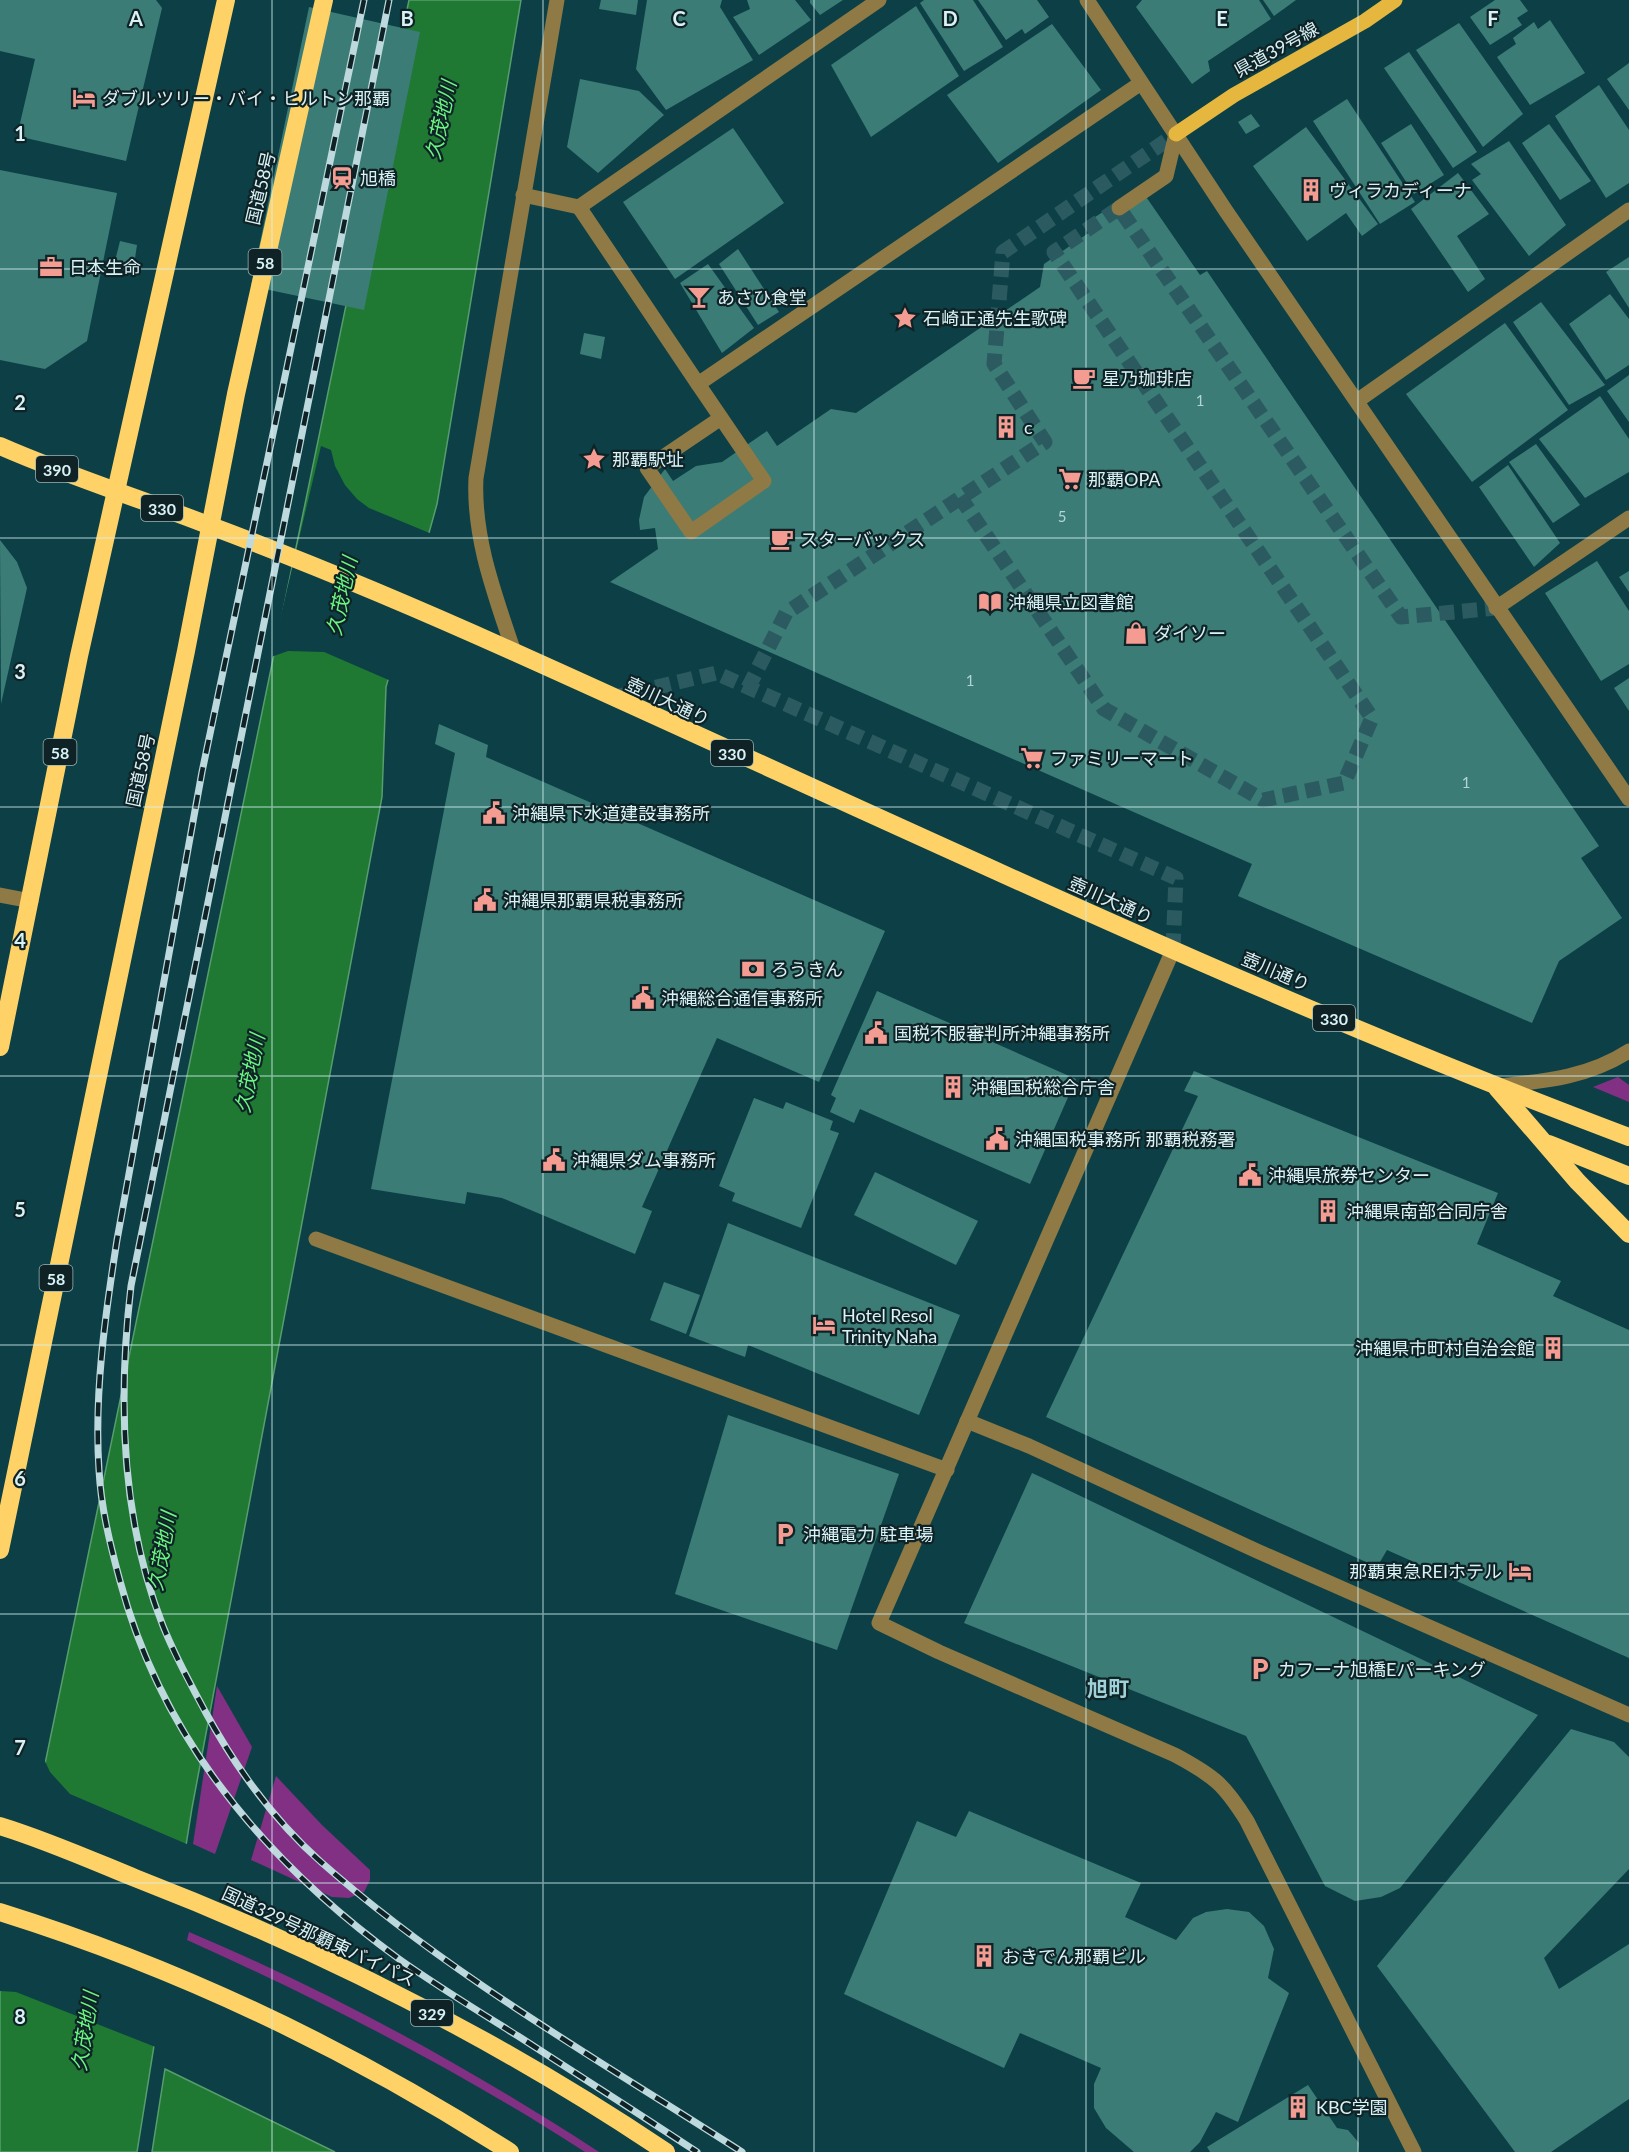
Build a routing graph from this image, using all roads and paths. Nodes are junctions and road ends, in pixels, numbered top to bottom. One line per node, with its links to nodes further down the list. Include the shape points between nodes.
1 (226, 0): 17 (highway, 58)
2 (324, 0): 19 (highway, 国道58号 / 58)
3 (557, 0): 9 (street)
4 (879, 0): 10 (street)
5 (1087, 0): 7 (street)
6 (1395, 0): 8 (main road, 県道39号線, via 1365,21 1234,94)
7 (1141, 83): 8 (street); 13 (street)
8 (1176, 134): 11 (street, via 1166,176); 14 (street)
9 (523, 195): 10 (street); 21 (street, via 474,509 491,584)
10 (579, 207): 13 (street)
11 (1119, 208)
12 (1629, 210): 14 (street)
13 (698, 384): 15 (street)
14 (1358, 401): 20 (street)
15 (721, 418): 15 (street, via 764,481 691,532 647,468)
16 (0, 446): 17 (highway, 390)
17 (115, 491): 19 (highway, 330); 24 (highway, 58)
18 (1629, 518): 20 (street)
19 (209, 525): 21 (highway, 壺川大通り / 330, via 295,557); 36 (highway, 国道58号 / 58)
20 (1496, 608): 22 (street)
21 (514, 652): 25 (highway, 壺川大通り / 330)
22 (1629, 799)
23 (0, 895): 24 (street)
24 (31, 901): 26 (highway, 58)
25 (1173, 950): 28 (highway, 壺川通り / 330); 34 (street)
26 (0, 1047)
27 (1629, 1051): 28 (street, via 1575,1076)
28 (1496, 1087): 29 (highway, 壺川通り / 330); 30 (highway, 壺川通り / 330)
29 (1629, 1137)
30 (1547, 1143): 31 (highway); 32 (highway, 壺川通り / 330, via 1578,1182)
31 (1629, 1176)
32 (1629, 1234)
33 (316, 1239): 35 (street)
34 (968, 1421): 35 (street); 37 (street)
35 (947, 1470): 42 (street, via 879,1623 1209,1773 1231,1795 1247,1821)
36 (0, 1550)
37 (1629, 1715)
38 (9, 1829): 41 (highway, 国道329号那覇東バイパス / 329, via 185,1897 345,1969 536,2070)
39 (0, 1912): 40 (highway, via 174,1976 332,2049)
40 (510, 2152)
41 (666, 2152)
42 (1414, 2152)

